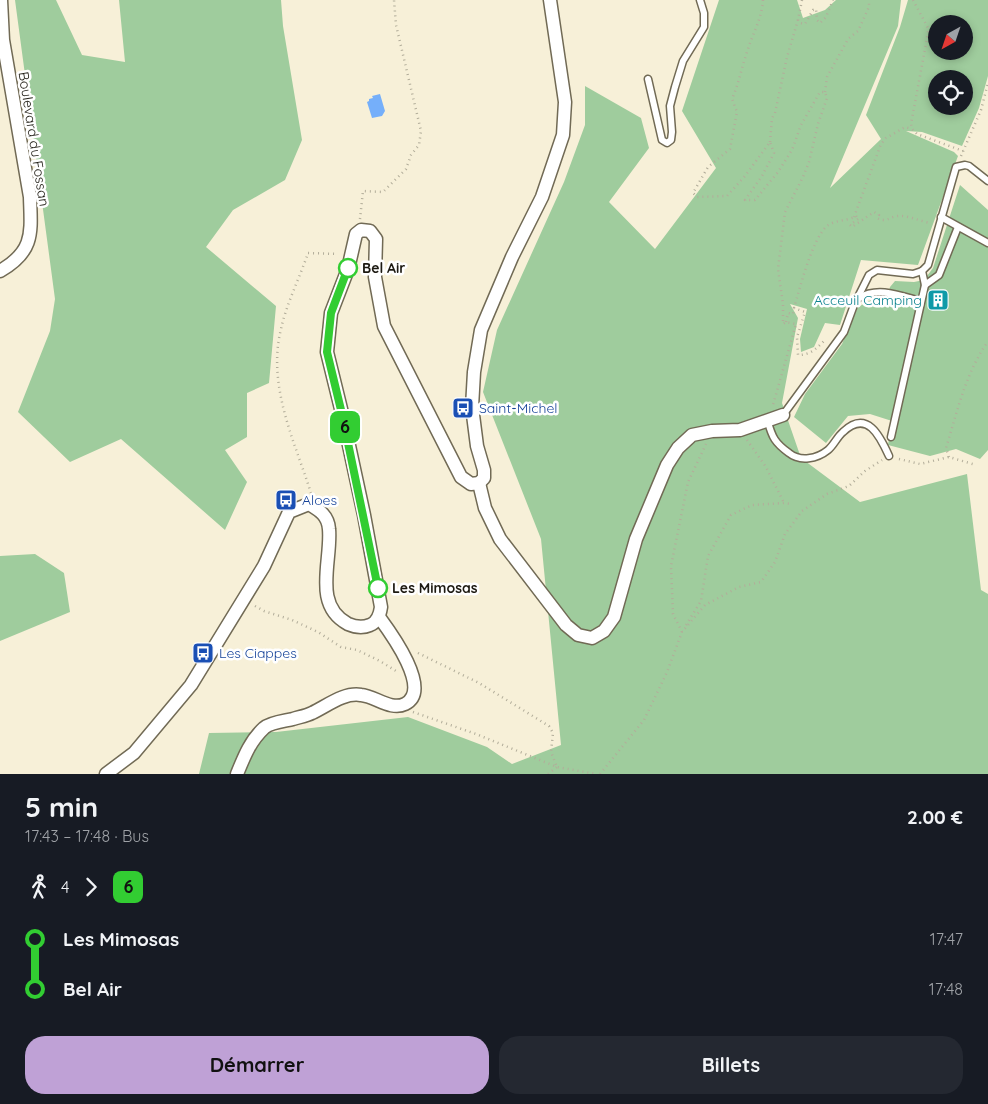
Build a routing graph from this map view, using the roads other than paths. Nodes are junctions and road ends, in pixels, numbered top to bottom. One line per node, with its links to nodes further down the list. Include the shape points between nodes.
1 (1, 0): 9 (street, Boulevard du Fossan, via 3,40 30,197 30,221 29,239 23,253)
2 (550, 0): 18 (street, via 565,102 563,135 542,197 481,330 472,407 484,470 484,478)
3 (700, 0): 4 (lane, via 704,27 683,61 674,87 670,106 672,132 667,143 662,140)
4 (648, 79)
5 (988, 181): 6 (lane, via 969,166 956,167)
6 (941, 217): 7 (lane); 10 (lane, via 928,264)
7 (958, 227): 8 (lane); 11 (lane, via 939,275)
8 (988, 243)
9 (0, 271)
10 (922, 271): 11 (lane); 12 (lane, via 913,274 877,270 869,275)
11 (924, 285): 13 (lane)
12 (858, 299): 13 (lane, via 879,292); 14 (lane, via 840,338)
13 (920, 301): 16 (lane)
14 (783, 415): 15 (street)
15 (768, 422): 17 (lane, via 780,447 803,459 828,450 843,431 854,424 865,424 876,430); 18 (street, via 740,430 692,435 678,448 667,465 636,540 614,617 604,631 592,638 578,635 566,625 500,539)
16 (891, 437)
17 (888, 456)
18 (479, 483): 19 (street, via 471,484 461,477 384,326 375,277 376,239 370,232 361,230 356,234 348,269 331,313 327,352 364,515 382,607)
19 (379, 617): 20 (street, via 362,627 339,619 326,594 329,528 322,512 309,504 289,512 264,566 191,685 134,753); 21 (street, via 413,674 416,688 406,704 395,706 361,694 343,697 310,714 267,726 254,738)
20 (106, 774)
21 (237, 774)

